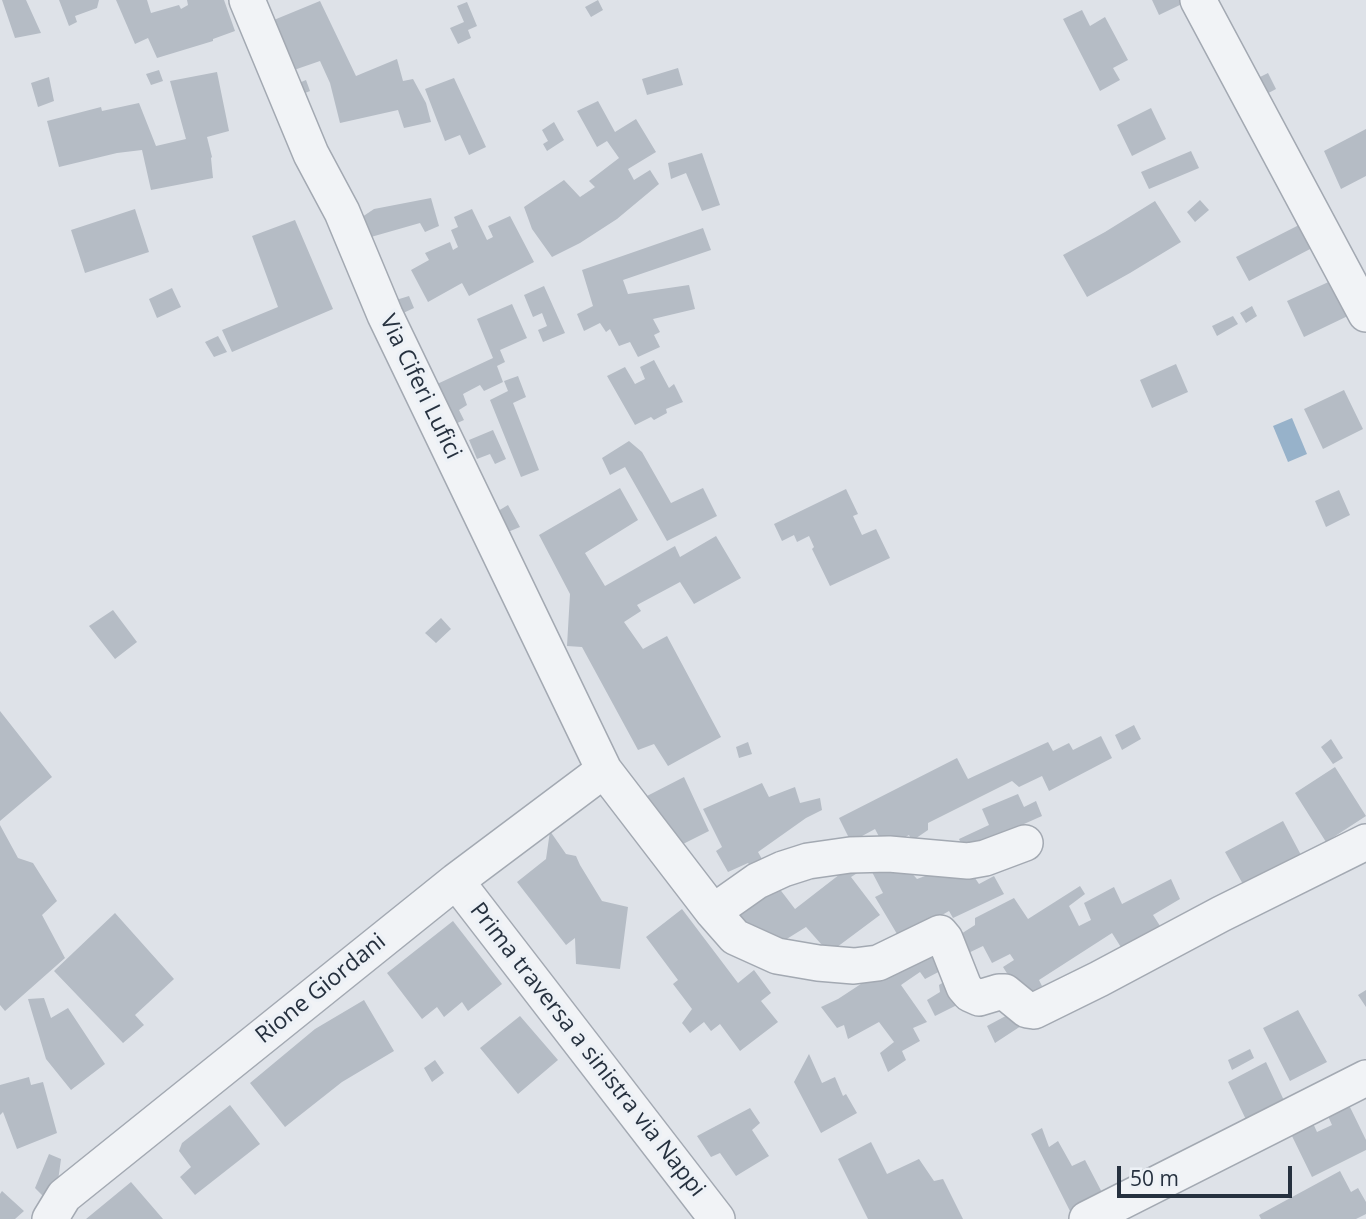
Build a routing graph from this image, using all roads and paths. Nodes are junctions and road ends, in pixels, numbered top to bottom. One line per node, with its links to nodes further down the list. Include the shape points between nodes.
1 (247, 0): 4 (street, Via Ciferi Lufici, via 385,315)
2 (1198, 0): 3 (street)
3 (1366, 314)
4 (604, 770): 7 (street, Rione Giordani); 8 (street, Via Ciferi Lufici)
5 (1366, 842): 8 (street, Via Ciferi Lufici, via 1034,1011 1005,992 979,998 970,995 940,933 878,963 818,963 777,956 735,937)
6 (1025, 843): 8 (street, via 968,861 889,854 808,861 757,881)
7 (456, 881): 10 (street, Rione Giordani, via 64,1196); 11 (street, Prima traversa a sinistra via Nappi)
8 (713, 912)
9 (1366, 1078): 12 (street)
10 (50, 1219)
11 (717, 1219)
12 (1087, 1219)

